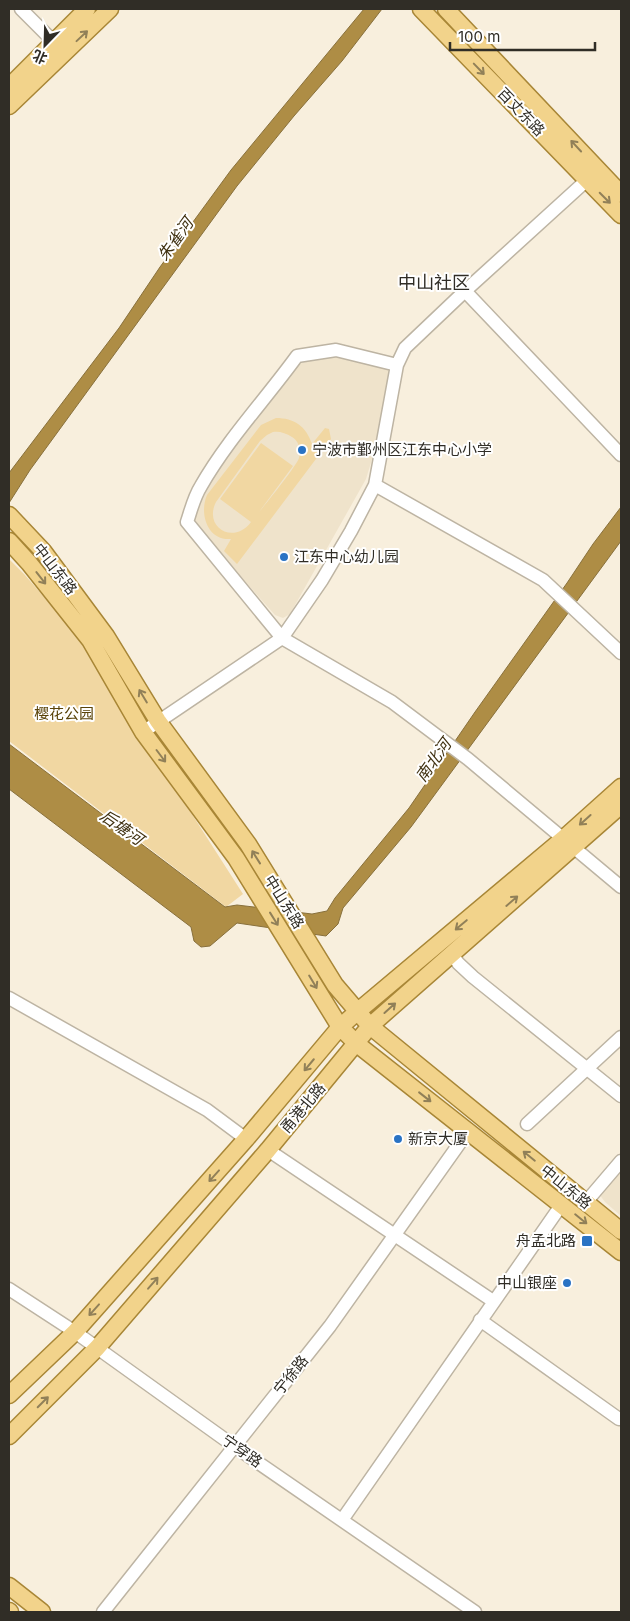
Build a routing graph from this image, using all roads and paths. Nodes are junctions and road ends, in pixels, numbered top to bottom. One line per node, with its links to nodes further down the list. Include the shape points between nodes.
1 (21, 9): 6 (street)
2 (87, 9): 6 (main road)
3 (110, 9): 8 (main road, one-way to 3)
4 (421, 9): 9 (main road, 百丈东路, one-way to 9)
5 (446, 9): 10 (main road, 百丈东路, one-way to 5)
6 (54, 42): 7 (main road)
7 (9, 87)
8 (9, 106)
9 (587, 180): 11 (main road, 百丈东路, one-way to 11); 12 (street)
10 (621, 194)
11 (621, 215)
12 (465, 291): 13 (street, via 405,348); 14 (street)
13 (398, 365): 15 (street); 18 (street, via 336,350 297,356 268,396 242,424 200,488 187,522)
14 (621, 455)
15 (375, 484): 18 (street, via 322,580); 19 (street, via 544,580)
16 (10, 517): 20 (main road, 中山东路, one-way to 16, via 106,636 43,551)
17 (9, 542): 21 (main road, 中山东路, one-way to 21, via 90,640)
18 (282, 638): 20 (street); 24 (street, via 392,702)
19 (621, 653)
20 (158, 721): 21 (street); 28 (main road, 中山东路, one-way to 20, via 335,985 248,844)
21 (143, 732): 30 (main road, 中山东路, one-way to 30, via 236,858)
22 (621, 787): 24 (main road, 甬港北路, one-way to 24)
23 (621, 805): 24 (main road, 甬港北路)
24 (569, 842): 25 (street); 26 (main road, 甬港北路, one-way to 24); 28 (main road, 甬港北路, one-way to 28)
25 (621, 887)
26 (452, 953): 29 (main road, 甬港北路, one-way to 26); 33 (street, via 473,977)
27 (9, 998): 37 (street, via 207,1110)
28 (357, 1012): 29 (main road, 中山东路); 30 (main road, 甬港北路)
29 (370, 1026): 32 (main road, 甬港北路); 40 (main road, 中山东路, one-way to 29)
30 (340, 1028): 32 (main road, 中山东路); 37 (main road, 甬港北路, one-way to 37)
31 (621, 1037): 33 (street)
32 (357, 1044): 36 (main road, 中山东路, one-way to 36); 38 (main road, 甬港北路)
33 (587, 1069): 34 (street); 35 (street)
34 (621, 1096)
35 (527, 1124)
36 (469, 1130): 41 (main road, 中山东路); 43 (street, 宁徐路)
37 (246, 1139): 48 (main road, 甬港北路, one-way to 48)
38 (268, 1150): 43 (street); 49 (main road, 甬港北路, one-way to 38)
39 (621, 1160): 40 (street)
40 (586, 1202): 42 (main road, 中山东路)
41 (562, 1204): 44 (main road, 中山东路, one-way to 44); 46 (street)
42 (621, 1232)
43 (395, 1235): 46 (street); 53 (street, 宁徐路, via 330,1326)
44 (621, 1252)
45 (9, 1289): 48 (street, 宁穿路)
46 (493, 1301): 47 (street)
47 (480, 1320): 51 (street); 54 (street)
48 (75, 1332): 49 (street, 宁穿路); 50 (main road, 甬港北路)
49 (97, 1348): 52 (main road, 甬港北路, one-way to 49); 53 (street, 宁穿路)
50 (9, 1395)
51 (619, 1419)
52 (9, 1436)
53 (234, 1446): 54 (street, 宁穿路); 57 (street, 宁徐路)
54 (342, 1520): 58 (street, 宁穿路)
55 (9, 1586): 56 (main road)
56 (42, 1612)
57 (103, 1612)
58 (475, 1612)

